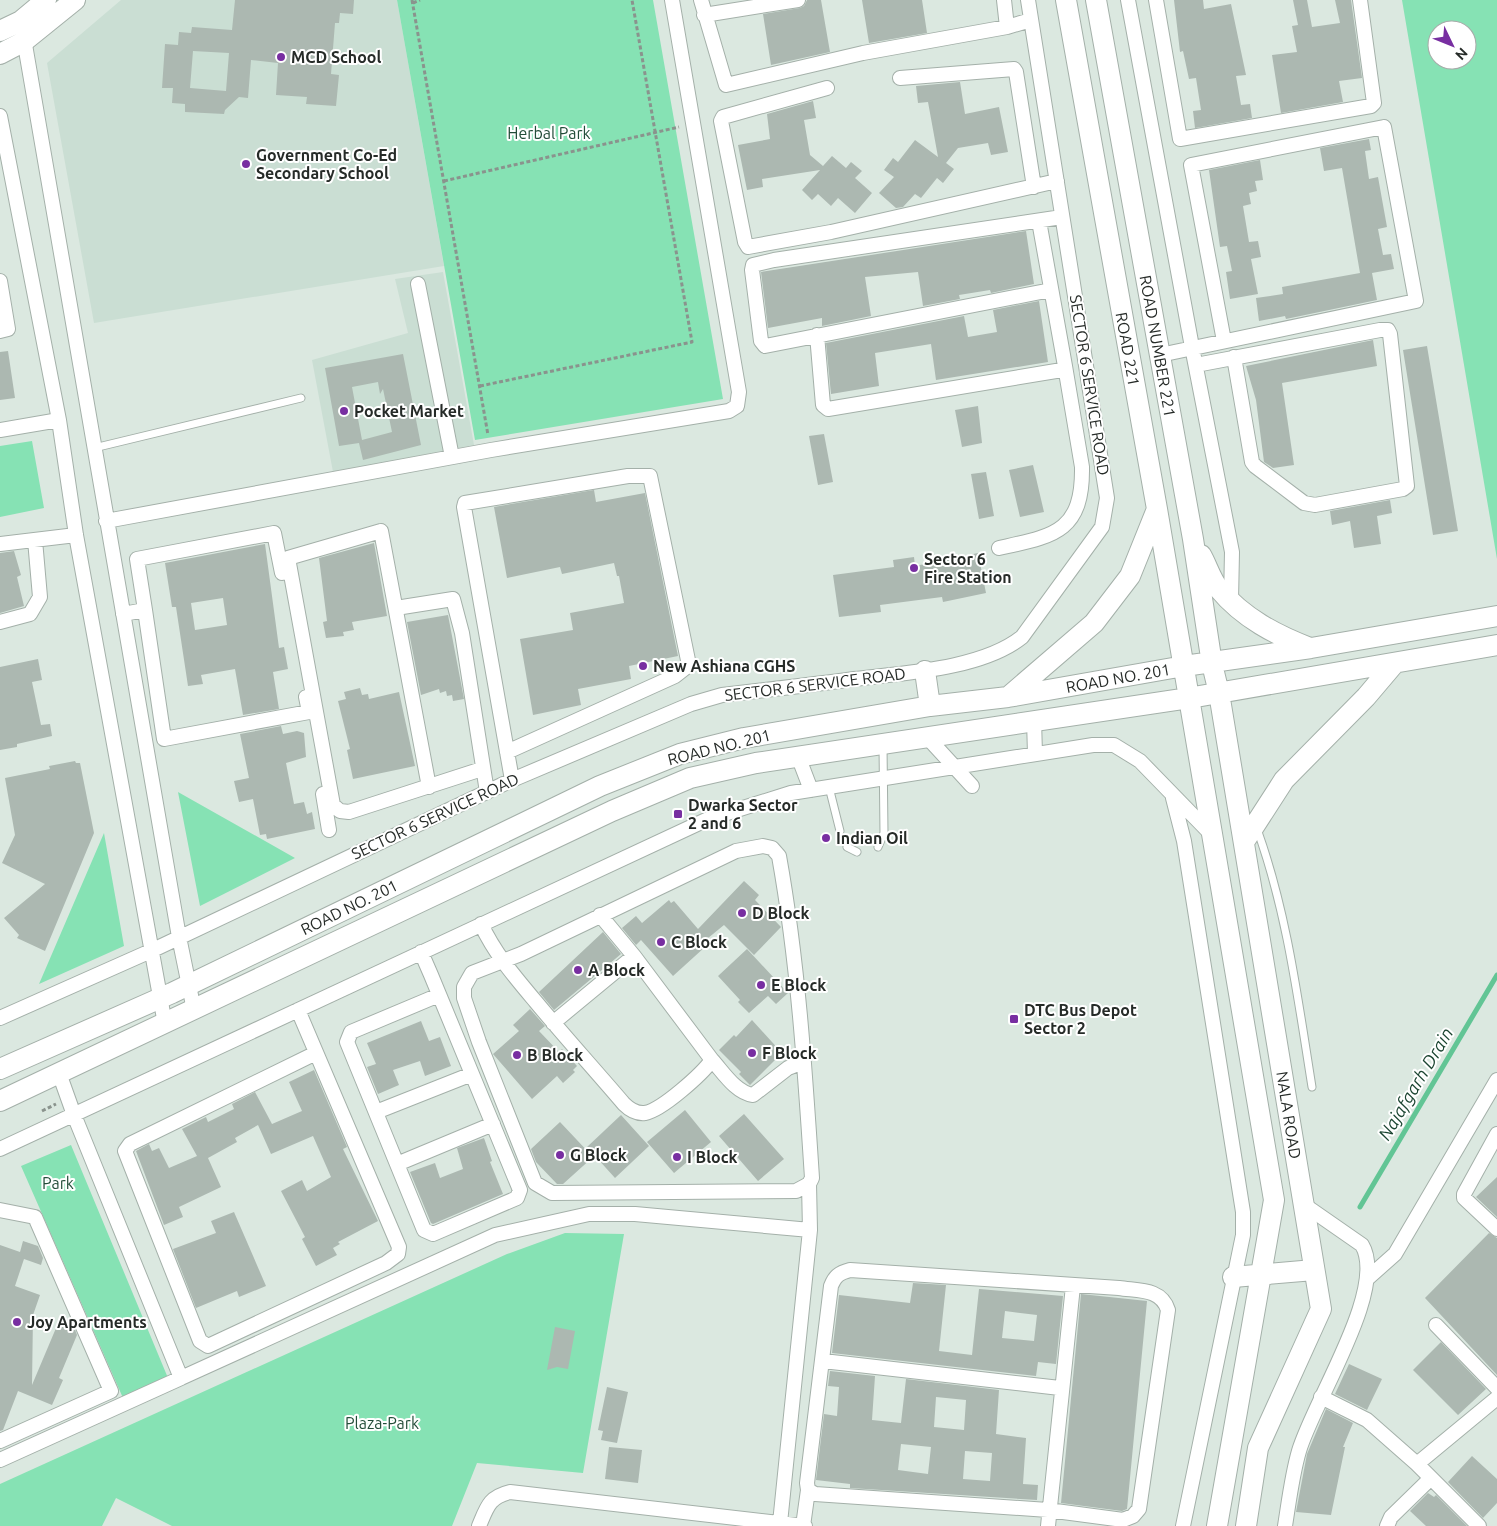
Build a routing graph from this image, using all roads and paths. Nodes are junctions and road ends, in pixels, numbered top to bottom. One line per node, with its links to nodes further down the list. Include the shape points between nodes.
1 (46, 0): 18 (main road)
2 (75, 0): 21 (main road)
3 (420, 0): 15 (path)
4 (632, 0): 27 (path)
5 (672, 0): 26 (street)
6 (701, 0): 16 (street)
7 (798, 0): 16 (street)
8 (1004, 0): 19 (street)
9 (1028, 0): 17 (street, SECTOR 6 SERVICE ROAD)
10 (1066, 0): 51 (main road, ROAD 221)
11 (1096, 0): 40 (main road, ROAD NUMBER 221)
12 (1128, 0): 39 (street)
13 (1156, 0): 14 (street, via 1180,139 1371,106 1374,103)
14 (1360, 0)
15 (412, 1): 28 (path)
16 (704, 15): 19 (street, via 726,84 863,53)
17 (1031, 20): 19 (street); 29 (street, SECTOR 6 SERVICE ROAD)
18 (21, 21): 20 (main road); 21 (street)
19 (1007, 27)
20 (0, 31)
21 (23, 42): 22 (main road); 48 (street)
22 (0, 54)
23 (900, 78): 30 (street, via 1014,69)
24 (828, 88): 30 (street, via 723,117 721,121 748,247 832,232)
25 (0, 116): 46 (street)
26 (693, 124): 27 (path); 49 (street, via 740,392 737,406 730,411)
27 (656, 132): 28 (path); 44 (path, via 692,342)
28 (444, 181): 44 (path)
29 (1057, 181): 30 (street); 31 (street, SECTOR 6 SERVICE ROAD)
30 (1034, 187)
31 (1062, 216): 32 (street); 69 (street, SECTOR 6 SERVICE ROAD, via 1106,486 1102,527 1022,637 1013,644 968,661)
32 (1039, 221): 35 (street); 37 (street, via 753,265 762,344)
33 (0, 281): 36 (street, via 8,329)
34 (418, 284): 50 (street)
35 (1051, 290): 37 (street); 43 (street)
36 (0, 331)
37 (818, 335): 43 (street, via 823,406 828,409 1059,371)
38 (1224, 341): 38 (street, via 1416,301 1384,127 1191,165); 39 (street)
39 (1192, 347): 40 (street); 42 (street)
40 (1160, 355): 55 (main road, ROAD NUMBER 221)
41 (1234, 357): 41 (street, via 1388,330 1407,486 1315,505 1304,503 1252,462); 42 (street)
42 (1196, 365): 58 (street, via 1232,552)
43 (1065, 366): 57 (street, via 1082,467 1078,504 1071,518 1046,538)
44 (480, 386): 49 (path)
45 (301, 398): 48 (lane)
46 (59, 420): 47 (street); 53 (street)
47 (0, 430)
48 (94, 448): 52 (street)
49 (491, 450): 50 (street)
50 (452, 457): 52 (street)
51 (1157, 509): 68 (main road, ROAD 221); 71 (main road, via 1130,576 1094,623)
52 (106, 520): 61 (street)
53 (76, 535): 54 (street); 102 (street)
54 (35, 540): 56 (street); 63 (street, via 40,597 30,614)
55 (1193, 540): 58 (main road, via 1219,589); 66 (main road, ROAD NUMBER 221)
56 (0, 544)
57 (999, 548)
58 (1231, 600): 65 (main road, via 1276,634)
59 (396, 608): 82 (street, via 453,599 462,633); 85 (street); 85 (street, via 380,531 288,558 333,804 340,811 349,812)
60 (145, 610): 61 (street); 74 (street, via 164,739); 74 (street, via 137,560 274,533)
61 (123, 614): 101 (street)
62 (1497, 616): 65 (main road, ROAD NO. 201)
63 (0, 622)
64 (1497, 645): 67 (main road, ROAD NO. 201)
65 (1311, 648): 66 (main road, ROAD NO. 201)
66 (1212, 664): 68 (main road, ROAD NO. 201); 70 (main road, ROAD NUMBER 221)
67 (1394, 664): 70 (main road, ROAD NO. 201); 91 (main road, via 1284,780)
68 (1184, 666): 71 (main road, ROAD NO. 201); 72 (main road, ROAD 221)
69 (924, 671): 73 (main road); 84 (street, SECTOR 6 SERVICE ROAD, via 709,698)
70 (1219, 693): 72 (main road, ROAD NO. 201); 95 (main road, NALA ROAD)
71 (1008, 697): 73 (main road, ROAD NO. 201)
72 (1189, 698): 75 (main road, ROAD NO. 201); 94 (main road, NALA ROAD)
73 (930, 706): 106 (main road, ROAD NO. 201, via 744,738 680,754 600,786)
74 (309, 712): 92 (street)
75 (1034, 720): 76 (main road, ROAD NO. 201); 79 (street)
76 (927, 737): 77 (main road, ROAD NO. 201); 81 (street)
77 (883, 743): 80 (main road, ROAD NO. 201); 83 (lane)
78 (507, 752): 78 (street, via 465,503 628,476 650,476 689,665 675,676); 84 (street)
79 (1035, 754): 81 (street); 90 (street, via 1093,745 1114,746 1147,767)
80 (798, 756): 88 (street); 109 (main road, ROAD NO. 201, via 690,778 612,811)
81 (954, 767): 83 (street); 86 (street)
82 (482, 769): 85 (street); 89 (street)
83 (882, 778): 87 (street); 97 (lane, via 884,833)
84 (512, 780): 89 (street, SECTOR 6 SERVICE ROAD)
85 (429, 786)
86 (972, 786)
87 (829, 787): 88 (street); 93 (lane)
88 (811, 790): 100 (street, via 791,793 708,819)
89 (487, 792): 101 (street, SECTOR 6 SERVICE ROAD)
90 (1172, 795): 94 (street); 136 (street, via 1184,841 1243,1212 1243,1235)
91 (1255, 824): 95 (main road); 121 (lane, via 1270,864 1286,929)
92 (329, 830)
93 (840, 831)
94 (1212, 834): 135 (main road, NALA ROAD, via 1274,1200)
95 (1244, 842): 130 (main road, NALA ROAD)
96 (847, 847): 98 (lane)
97 (878, 847)
98 (857, 852)
99 (600, 915): 104 (street); 105 (street); 116 (street, via 736,851 749,847 772,848 779,856 784,884)
100 (481, 924): 103 (street); 105 (street)
101 (178, 937): 102 (street, SECTOR 6 SERVICE ROAD); 106 (street)
102 (153, 950): 108 (street); 111 (street, SECTOR 6 SERVICE ROAD)
103 (421, 952): 107 (street); 110 (street)
104 (634, 956): 112 (street); 115 (street)
105 (502, 961): 112 (street); 129 (street, via 472,973 464,987 464,998 535,1183 543,1189 552,1193 796,1191)
106 (188, 985): 108 (main road, ROAD NO. 201); 109 (street)
107 (439, 995): 119 (street); 123 (street, via 351,1032 347,1037)
108 (161, 998): 113 (street); 117 (main road, ROAD NO. 201)
109 (194, 1010): 113 (main road, ROAD NO. 201)
110 (298, 1010): 114 (street); 124 (street)
111 (0, 1018)
112 (553, 1023): 115 (street, via 624,1104 637,1113 657,1108)
113 (166, 1024): 118 (main road, ROAD NO. 201)
114 (316, 1053): 114 (street, via 398,1247 398,1254 386,1263 208,1346 200,1341 125,1150 130,1144)
115 (712, 1060): 116 (street, via 737,1087 753,1095 788,1068)
116 (803, 1062): 129 (street, via 812,1178)
117 (0, 1069)
118 (59, 1073): 122 (main road, ROAD NO. 201); 124 (street)
119 (472, 1074): 123 (street); 125 (street)
120 (1497, 1080): 137 (street, via 1395,1254)
121 (1312, 1087)
122 (0, 1101)
123 (376, 1112): 128 (street)
124 (74, 1115): 127 (street); 141 (street)
125 (492, 1124): 128 (street); 128 (street, via 520,1194 433,1234 424,1230)
126 (1497, 1134): 132 (street, via 1464,1194 1464,1198)
127 (0, 1149)
128 (397, 1164)
129 (809, 1184): 133 (street)
130 (1303, 1204): 134 (main road, NALA ROAD); 137 (street, via 1362,1245 1367,1254)
131 (0, 1210): 146 (street, via 35,1217 111,1391)
132 (1497, 1229)
133 (810, 1230): 141 (street, via 635,1214 589,1214 537,1224 495,1235); 152 (street)
134 (1314, 1270): 135 (main road); 158 (main road, NALA ROAD, via 1320,1309 1258,1448)
135 (1261, 1275): 136 (main road); 157 (main road, NALA ROAD)
136 (1233, 1277): 156 (street)
137 (1368, 1278): 144 (street, via 1364,1296)
138 (1072, 1286): 140 (street, via 842,1272 834,1278 831,1286); 142 (street); 151 (street, via 1158,1294 1166,1301 1168,1310 1139,1509 1123,1520)
139 (1436, 1325): 143 (street)
140 (823, 1360): 142 (street); 150 (street)
141 (181, 1378): 147 (street)
142 (1060, 1388): 151 (street)
143 (1497, 1388)
144 (1321, 1397): 148 (street, via 1367,1420); 159 (street, via 1299,1450)
145 (1497, 1398): 148 (street)
146 (0, 1441)
147 (0, 1460)
148 (1417, 1464): 149 (street)
149 (1432, 1478): 160 (street, via 1391,1517); 161 (street)
150 (808, 1490): 151 (street, via 815,1494); 154 (street)
151 (1048, 1510): 155 (street)
152 (780, 1523): 153 (street, via 510,1492 497,1495); 154 (street)
153 (479, 1526)
154 (804, 1526)
155 (1048, 1526)
156 (1183, 1526)
157 (1217, 1526)
158 (1246, 1526)
159 (1285, 1526)
160 (1387, 1526)
161 (1479, 1526)

